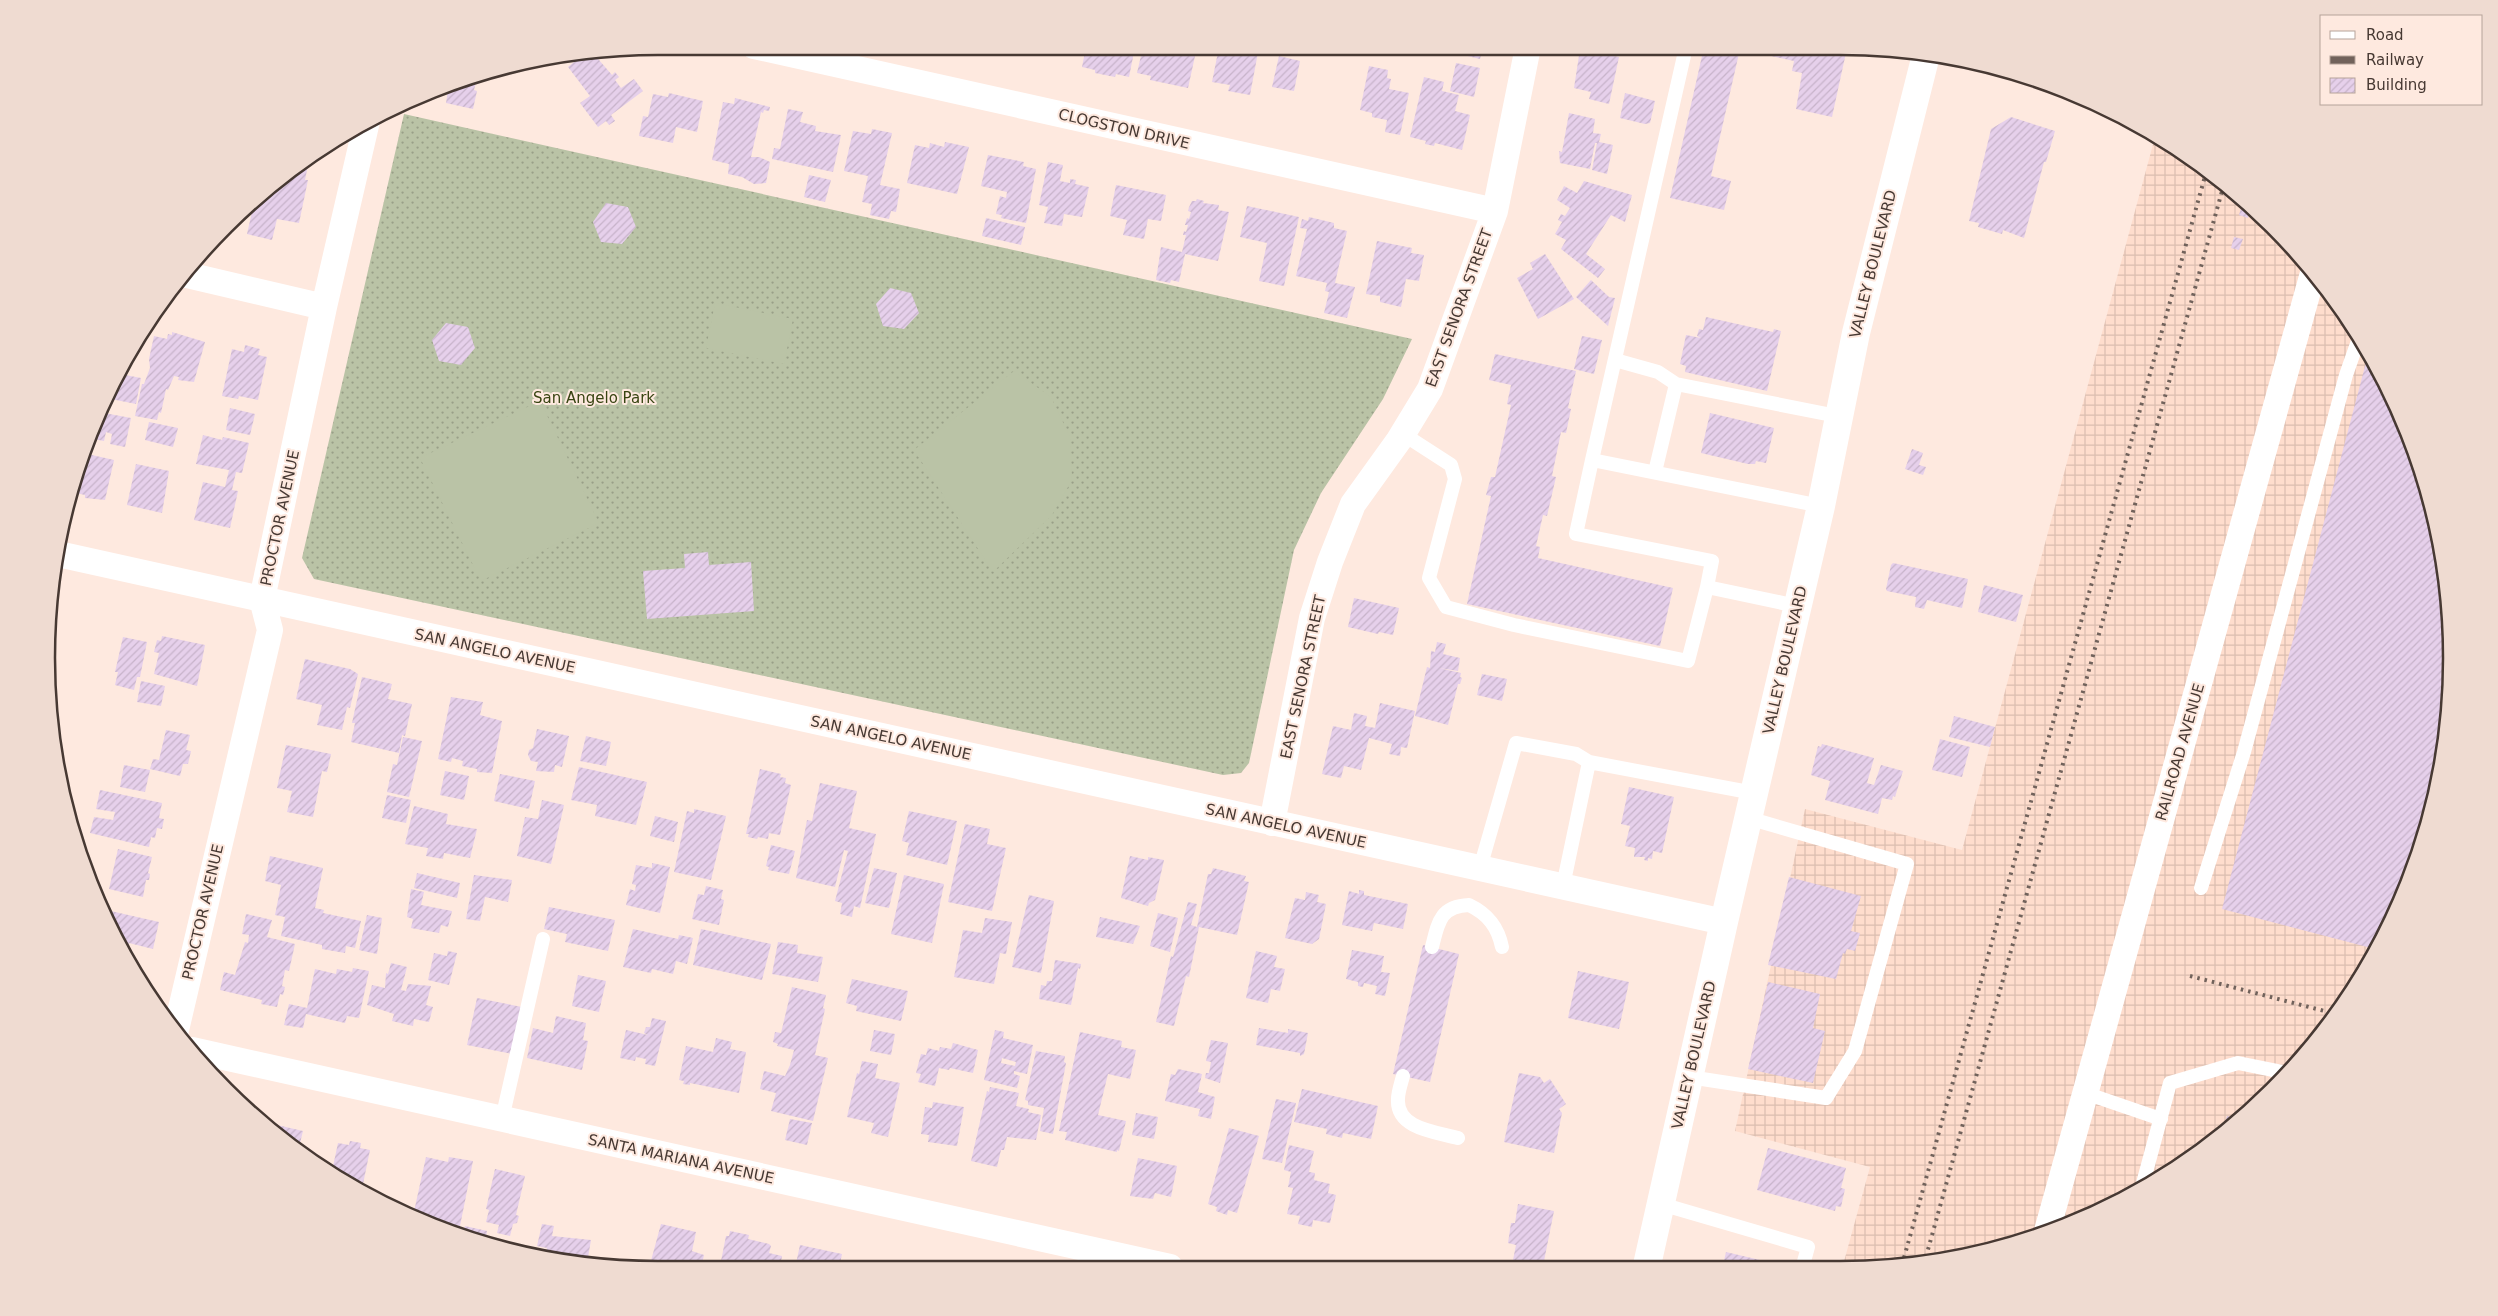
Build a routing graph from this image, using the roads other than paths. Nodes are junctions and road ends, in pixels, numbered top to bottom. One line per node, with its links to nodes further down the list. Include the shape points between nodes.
1 (794, 55): 6 (street, CLOGSTON DRIVE)
2 (1526, 55): 6 (street, EAST SENORA STREET)
3 (1684, 55): 11 (lane)
4 (1924, 61): 13 (main road, VALLEY BOULEVARD)
5 (365, 131): 9 (street, PROCTOR AVENUE)
6 (1495, 211): 14 (street, EAST SENORA STREET, via 1430,389)
7 (192, 276): 9 (street)
8 (2311, 282): 37 (street, RAILROAD AVENUE)
9 (324, 307): 20 (street, PROCTOR AVENUE)
10 (2356, 347): 27 (lane, via 2244,752)
11 (1615, 360): 12 (lane, via 1658,372); 15 (lane)
12 (1676, 384): 13 (lane); 16 (lane)
13 (1837, 416): 17 (main road, VALLEY BOULEVARD)
14 (1403, 434): 19 (lane, via 1451,465 1455,480 1429,578 1446,608 1688,661); 24 (street, EAST SENORA STREET, via 1353,504 1330,562 1312,618)
15 (1592, 460): 16 (lane); 19 (lane, via 1576,534 1712,561)
16 (1655, 472): 17 (lane)
17 (1821, 506): 21 (main road, VALLEY BOULEVARD)
18 (64, 555): 20 (street, SAN ANGELO AVENUE)
19 (1707, 587): 21 (lane)
20 (262, 599): 24 (street, SAN ANGELO AVENUE); 32 (street, PROCTOR AVENUE, via 270,630)
21 (1797, 606): 23 (main road, VALLEY BOULEVARD)
22 (1589, 762): 23 (lane); 25 (lane, via 1576,754 1516,743); 26 (lane)
23 (1751, 806): 28 (main road, VALLEY BOULEVARD); 36 (lane, via 1907,864 1855,1051 1826,1098)
24 (1272, 823): 25 (street, SAN ANGELO AVENUE)
25 (1480, 868): 26 (street, SAN ANGELO AVENUE)
26 (1563, 886): 28 (street, SAN ANGELO AVENUE)
27 (2201, 888)
28 (1724, 922): 36 (main road, VALLEY BOULEVARD)
29 (543, 939): 38 (lane)
30 (1502, 947): 31 (lane, via 1499,932 1488,918 1469,905 1449,908 1443,914)
31 (1432, 948)
32 (178, 1022)
33 (202, 1052): 38 (street, SANTA MARIANA AVENUE)
34 (2278, 1071): 39 (lane, via 2238,1063 2170,1083)
35 (1403, 1076): 40 (lane, via 1398,1101 1401,1115 1410,1125)
36 (1689, 1077): 42 (main road, VALLEY BOULEVARD)
37 (2085, 1093): 39 (lane); 43 (street, RAILROAD AVENUE)
38 (502, 1119): 44 (street, SANTA MARIANA AVENUE)
39 (2161, 1119): 41 (lane)
40 (1458, 1138)
41 (2144, 1178)
42 (1661, 1204): 45 (main road, VALLEY BOULEVARD); 46 (lane, via 1808,1246)
43 (2048, 1224)
44 (1143, 1261)
45 (1648, 1261)
46 (1803, 1261)

